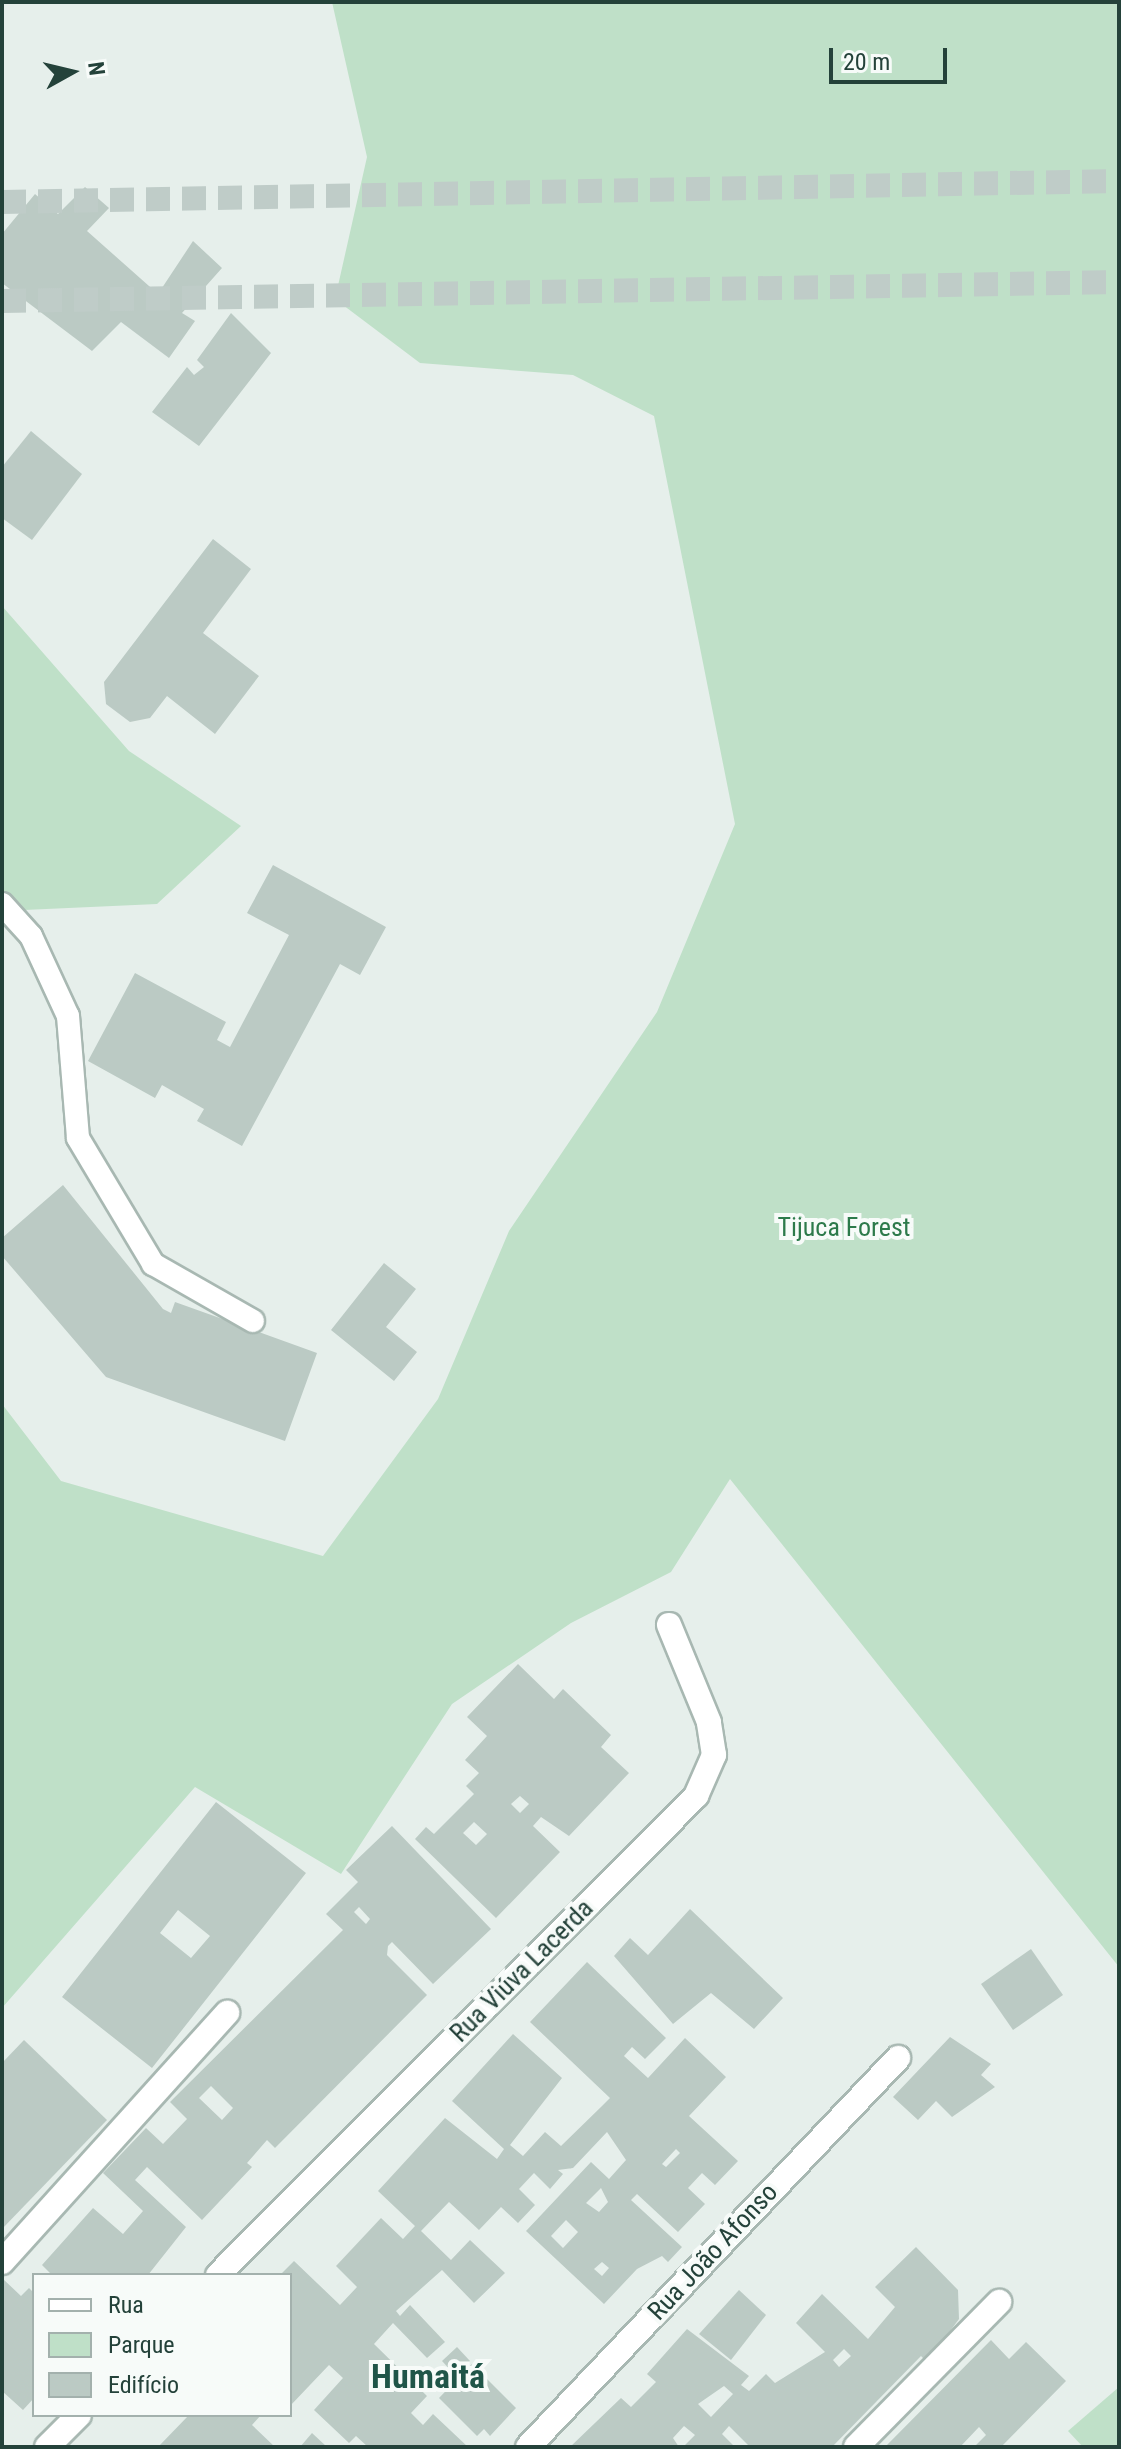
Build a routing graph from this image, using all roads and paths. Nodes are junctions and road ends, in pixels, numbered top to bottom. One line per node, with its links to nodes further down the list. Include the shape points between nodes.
1 (2, 904): 2 (lane, via 31,936 68,1016 78,1138 153,1264)
2 (253, 1321)
3 (669, 1625): 7 (street, Rua Viúva Lacerda, via 709,1722 714,1755 696,1796)
4 (227, 2013): 6 (street)
5 (898, 2058): 11 (street, Rua João Afonso)
6 (2, 2262)
7 (220, 2273)
8 (999, 2302): 12 (street)
9 (77, 2417): 10 (street)
10 (47, 2447)
11 (528, 2447)
12 (856, 2447)

